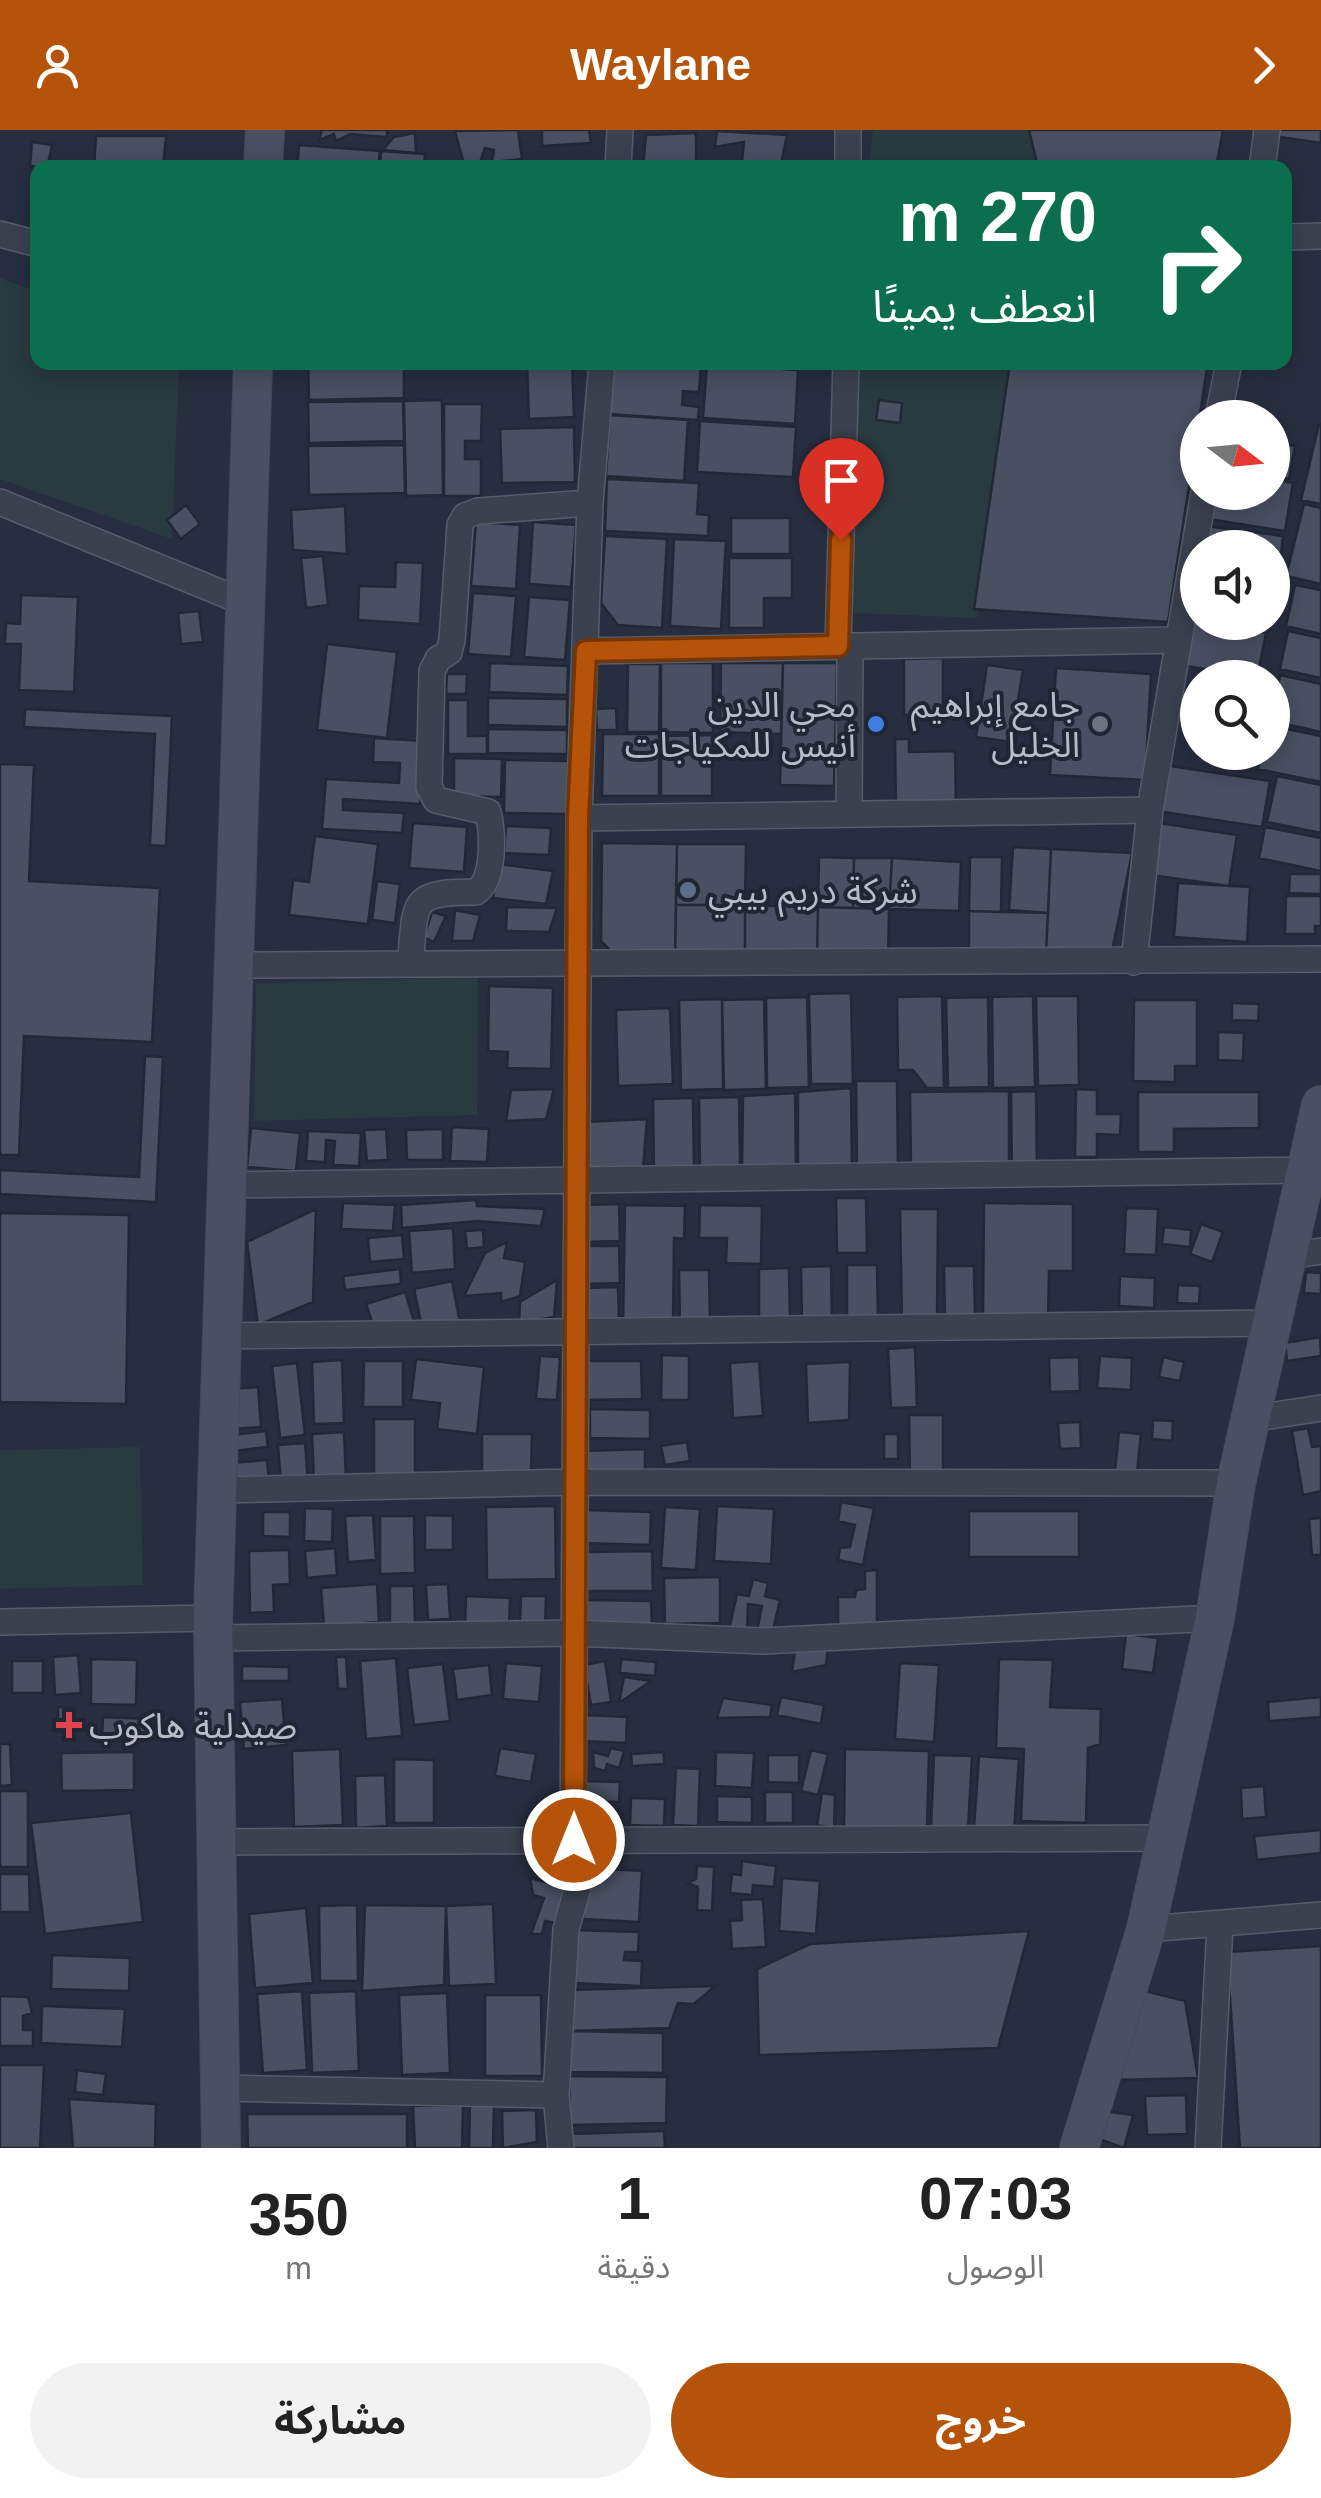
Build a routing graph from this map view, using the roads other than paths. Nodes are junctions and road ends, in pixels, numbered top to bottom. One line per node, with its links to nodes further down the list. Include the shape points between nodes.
1 (265, 130): 5 (main road)
2 (620, 130): 6 (street)
3 (848, 130): 7 (street)
4 (1267, 130): 8 (street)
5 (263, 160)
6 (618, 160)
7 (848, 160)
8 (1263, 160)
9 (0, 234): 12 (street)
10 (1292, 236): 11 (street)
11 (1321, 236)
12 (30, 242)
13 (253, 370): 21 (main road)
14 (601, 370): 19 (street)
15 (846, 370): 23 (street)
16 (1227, 370): 17 (street)
17 (1222, 400)
18 (0, 502): 21 (street)
19 (590, 502): 24 (street); 30 (street, via 478,510 460,525 452,640 432,672 429,786 436,800 488,812 486,881 476,892 422,898)
20 (1201, 510): 22 (street)
21 (246, 604): 32 (main road)
22 (1176, 640): 23 (street); 25 (street)
23 (844, 646): 24 (street); 26 (street)
24 (586, 651): 27 (street)
25 (1150, 810): 26 (street); 29 (street)
26 (849, 814): 27 (street)
27 (578, 818): 31 (street)
28 (1321, 959): 29 (street)
29 (1134, 962): 31 (street)
30 (410, 964): 31 (street); 32 (street)
31 (581, 964): 35 (street)
32 (234, 965): 36 (main road)
33 (1321, 1108): 34 (main road)
34 (1305, 1170): 35 (street); 37 (main road)
35 (579, 1182): 36 (street); 39 (street)
36 (227, 1185): 40 (main road)
37 (1304, 1253): 38 (main road)
38 (1272, 1323): 39 (street); 42 (main road)
39 (578, 1331): 40 (street); 43 (street)
40 (222, 1336): 45 (main road)
41 (1321, 1408): 42 (street)
42 (1250, 1419): 44 (main road)
43 (576, 1482): 44 (street); 45 (street); 49 (street)
44 (1236, 1484): 46 (main road)
45 (217, 1490): 48 (main road)
46 (1215, 1618): 49 (street, via 764,1642); 50 (main road)
47 (0, 1622): 48 (street)
48 (213, 1628): 49 (street); 52 (main road)
49 (575, 1633): 51 (street)
50 (1166, 1838): 51 (street); 55 (main road)
51 (574, 1840): 52 (street); 57 (street, via 578,1887 566,1929)
52 (218, 1842): 56 (main road)
53 (1321, 1915): 54 (street)
54 (1220, 1925): 55 (street); 61 (street)
55 (1146, 1929): 60 (main road)
56 (222, 2088): 57 (street); 58 (main road)
57 (556, 2094): 59 (street)
58 (221, 2148)
59 (561, 2148)
60 (1080, 2148)
61 (1208, 2148)

